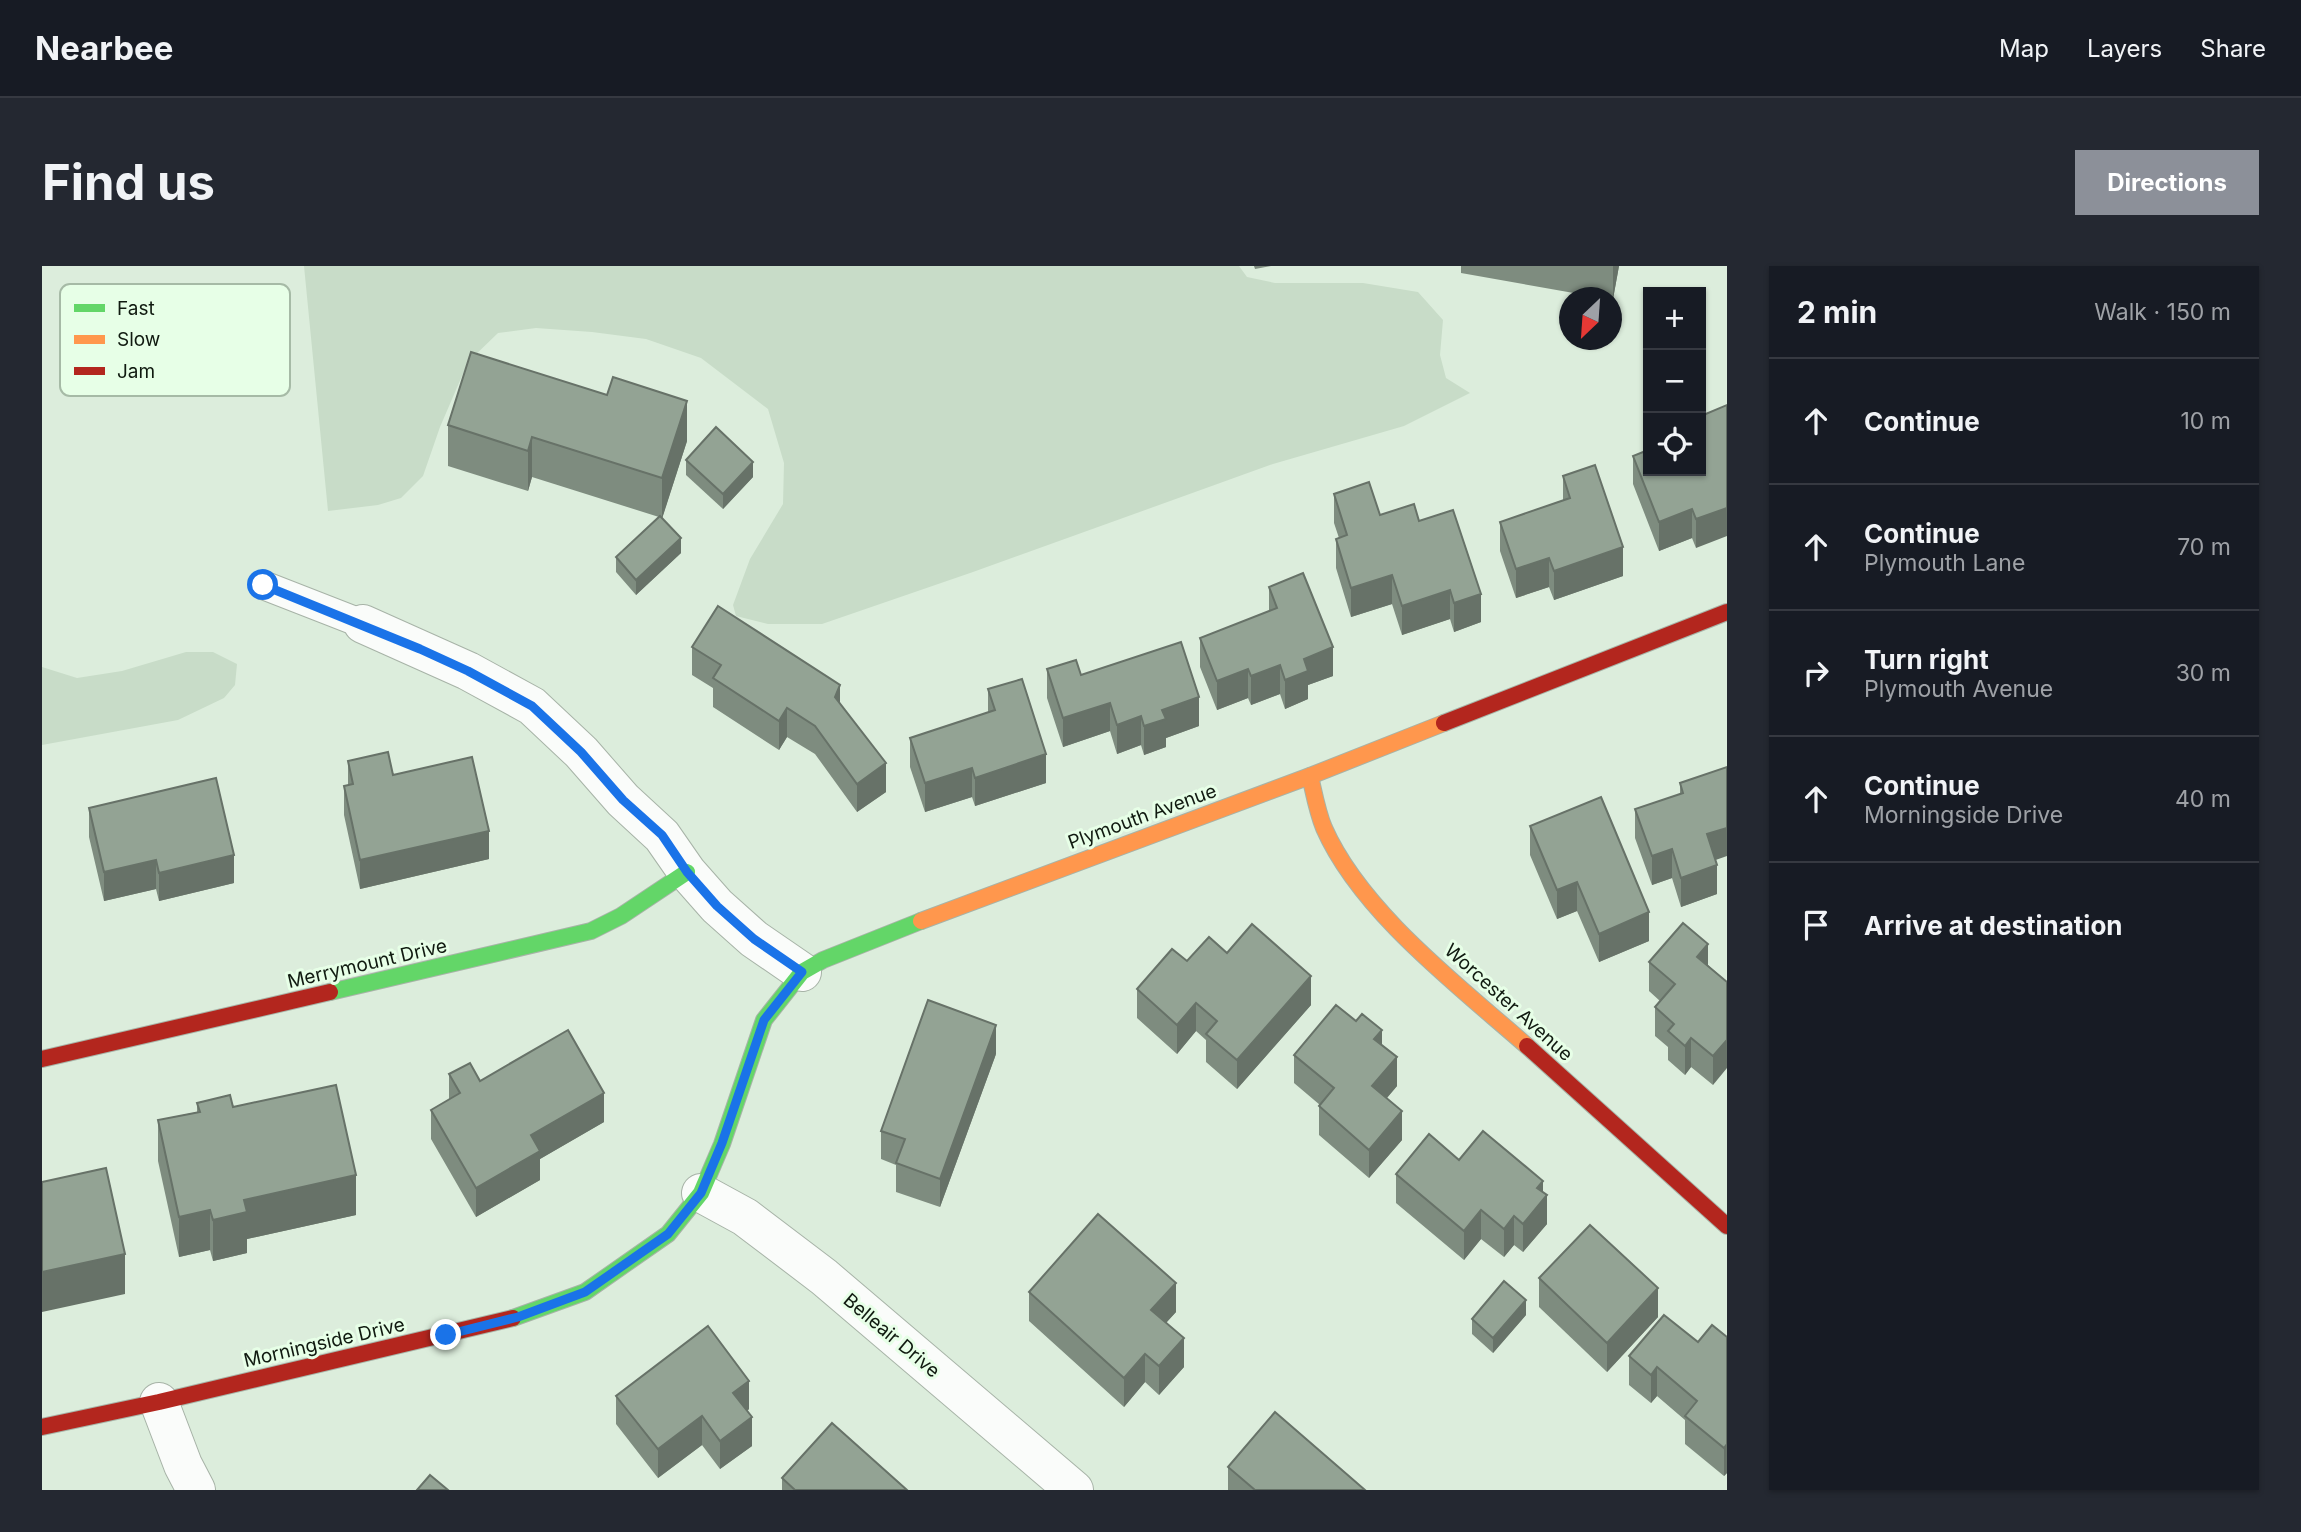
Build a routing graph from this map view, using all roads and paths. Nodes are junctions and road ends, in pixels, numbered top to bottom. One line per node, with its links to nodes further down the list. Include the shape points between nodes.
1 (263, 585): 3 (lane)
2 (1727, 612): 4 (street, Plymouth Avenue)
3 (363, 624): 5 (street, via 468,671 532,706 662,835)
4 (1310, 775): 6 (street, Plymouth Avenue, via 874,938); 9 (street, Worcester Avenue, via 1326,832 1380,911)
5 (687, 872): 6 (street, via 754,939); 7 (street, Merrymount Drive, via 591,931)
6 (802, 972): 8 (street, Plymouth Avenue, via 764,1020)
7 (42, 1059)
8 (701, 1193): 10 (street, Morningside Drive, via 668,1234 585,1292 518,1317); 13 (street, Belleair Drive, via 745,1217 824,1276)
9 (1727, 1226)
10 (159, 1402): 11 (street, Morningside Drive); 12 (street)
11 (42, 1427)
12 (196, 1490)
13 (1074, 1490)

